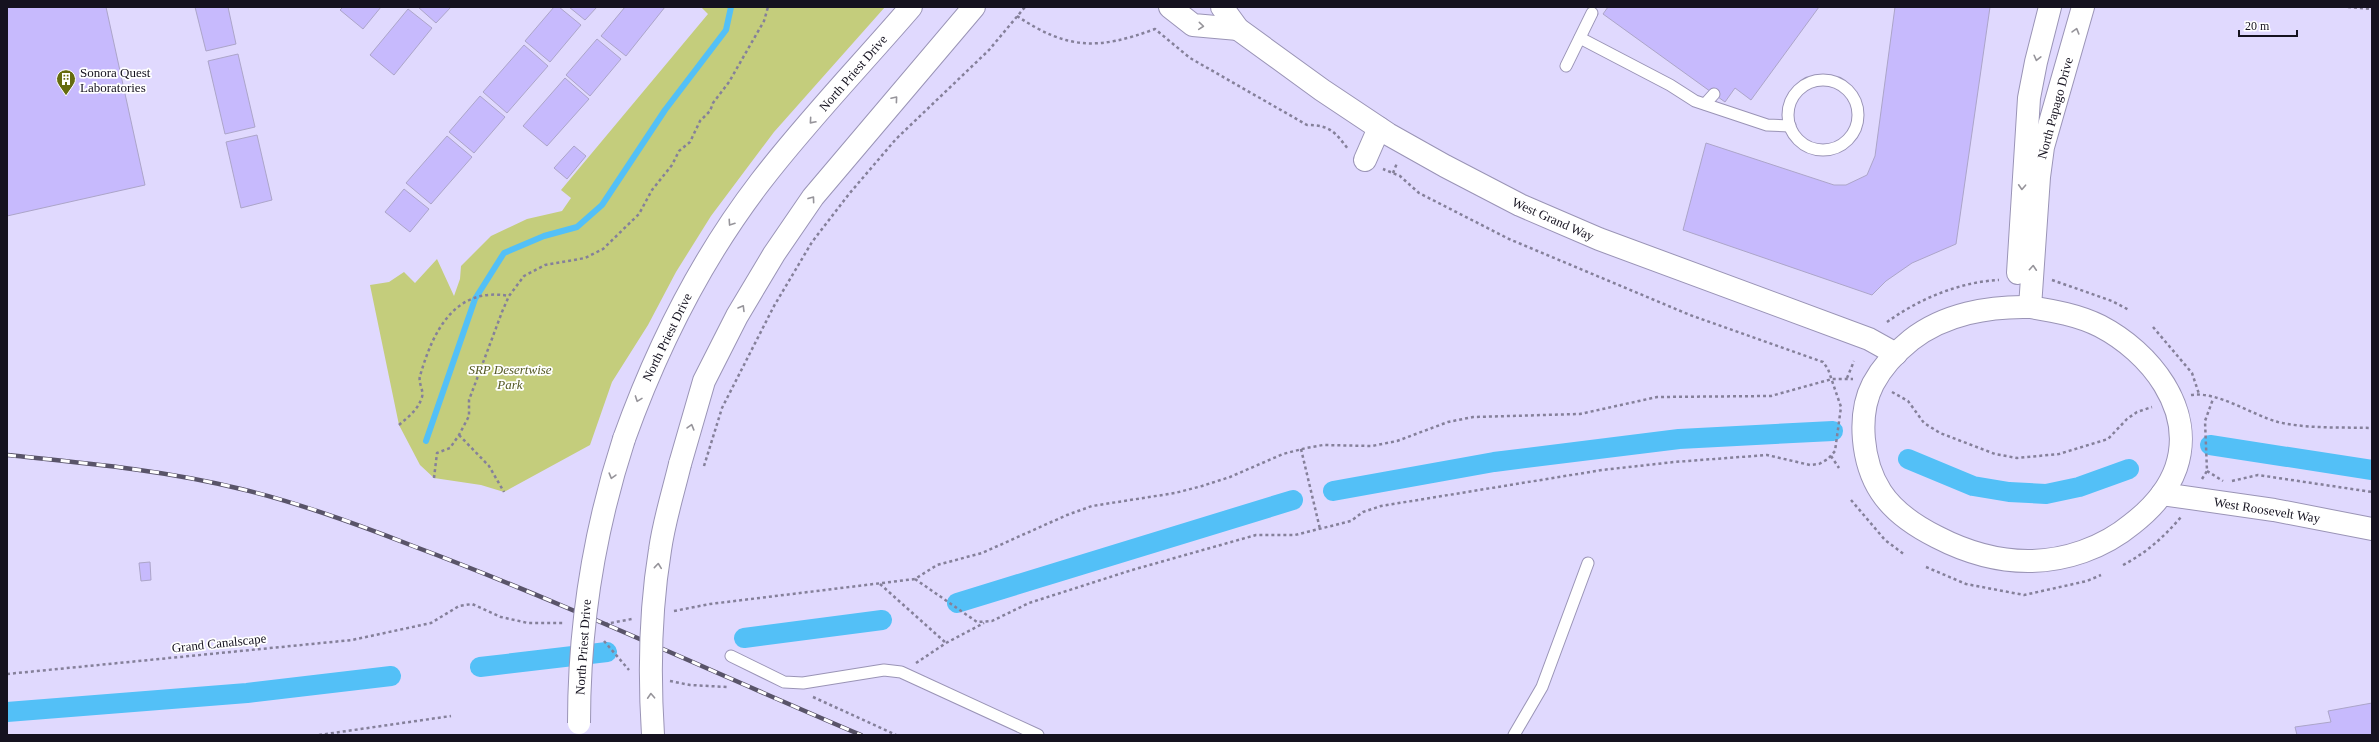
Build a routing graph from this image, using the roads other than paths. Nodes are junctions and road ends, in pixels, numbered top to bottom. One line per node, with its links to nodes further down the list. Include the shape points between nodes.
1 (911, 7): 22 (street, North Priest Drive, one-way to 22, bridge, via 782,156 734,219 704,266 658,351 624,439 600,523 590,577 581,658)
2 (1170, 7): 8 (street, one-way to 8, via 1193,26)
3 (1222, 7): 8 (street, West Grand Way)
4 (2050, 7): 16 (street, North Papago Drive, one-way to 16, via 2029,98)
5 (2083, 7): 16 (street, North Papago Drive, one-way to 5, via 2043,147)
6 (969, 10): 23 (street, one-way to 6, bridge, via 650,678 660,550 680,464 704,381 737,316 774,254 813,197)
7 (1592, 13): 9 (lane)
8 (1238, 29): 14 (street, West Grand Way)
9 (1580, 38): 10 (lane); 12 (lane, via 1670,85 1695,101)
10 (1566, 66)
11 (1714, 94): 12 (lane)
12 (1705, 104): 13 (lane, via 1767,125)
13 (1790, 126): 13 (lane, via 1795,137 1804,145 1815,150 1827,150 1838,147 1855,131 1858,109 1850,94 1838,83 1815,81 1796,92 1790,102)
14 (1379, 128): 15 (street); 17 (street, West Grand Way, via 1520,205 1599,239 1869,340)
15 (1365, 160)
16 (2023, 307): 17 (street, via 1993,308 1948,319 1912,339); 18 (street, via 2060,312 2099,326 2133,348 2158,374 2173,400 2180,431 2178,459)
17 (1896, 354): 18 (street, via 1873,384 1868,396 1864,431 1866,455 1881,492 1909,520 1928,532 1970,553 2001,560 2055,560 2093,547 2120,534 2138,520)
18 (2162, 494): 19 (street, West Roosevelt Way, via 2274,510)
19 (2372, 528)
20 (1588, 562): 25 (lane, via 1542,687)
21 (731, 656): 24 (lane, via 784,682 803,683 884,670 901,672)
22 (579, 729)
23 (653, 735)
24 (1038, 735)
25 (1514, 735)

